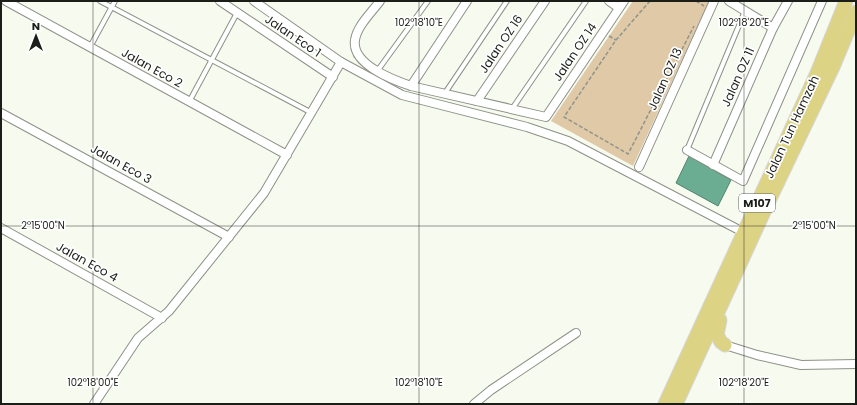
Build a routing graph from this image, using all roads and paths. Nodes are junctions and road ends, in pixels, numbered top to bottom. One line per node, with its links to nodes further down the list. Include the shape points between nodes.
1 (6, 1): 28 (street, Jalan Eco 2)
2 (100, 1): 22 (lane)
3 (115, 1): 22 (lane)
4 (220, 1): 25 (street, Jalan Eco 1)
5 (254, 1): 30 (street)
6 (380, 1): 31 (street, via 357,33 354,46 359,59)
7 (428, 1): 31 (lane)
8 (467, 1): 33 (street)
9 (507, 1): 34 (lane)
10 (545, 1): 35 (street, Jalan OZ 16)
11 (586, 1): 37 (lane)
12 (609, 1): 20 (street)
13 (650, 1): 26 (path, via 616,40 564,117 628,154)
14 (696, 1): 21 (path)
15 (714, 1): 43 (street, Jalan OZ 13)
16 (729, 1): 23 (street)
17 (822, 1): 42 (street, via 743,181)
18 (846, 1): 45 (main road, Jalan Tun Hamzah / M107, via 817,74)
19 (786, 2): 27 (street, Jalan OZ 11)
20 (622, 4): 37 (street, Jalan OZ 14, via 546,117)
21 (704, 6)
22 (112, 7): 28 (lane); 29 (lane)
23 (745, 11): 27 (street); 40 (lane)
24 (856, 12): 47 (main road, Jalan Tun Hamzah / M107, via 833,67)
25 (237, 13): 29 (lane); 32 (street, Jalan Eco 1)
26 (697, 20)
27 (773, 28): 42 (street, Jalan OZ 11)
28 (90, 47): 36 (street, Jalan Eco 2)
29 (212, 60): 36 (lane); 39 (lane)
30 (341, 62): 32 (street); 45 (street, via 402,95 527,127 568,141)
31 (378, 70): 33 (street)
32 (333, 76): 39 (street)
33 (411, 86): 34 (street)
34 (445, 93): 35 (street)
35 (477, 100): 37 (street)
36 (189, 102): 41 (street, Jalan Eco 2)
37 (512, 109)
38 (1, 112): 46 (street, Jalan Eco 3)
39 (312, 113): 41 (street)
40 (687, 150): 42 (street)
41 (287, 156): 46 (street, via 264,193)
42 (713, 165)
43 (639, 168)
44 (1, 228): 48 (street, Jalan Eco 4)
45 (743, 232): 54 (main road, Jalan Tun Hamzah / M107)
46 (229, 237): 48 (street)
47 (748, 247): 50 (main road, via 716,330 718,338); 55 (main road, Jalan Tun Hamzah / M107)
48 (162, 318): 52 (street, via 138,338)
49 (576, 334): 53 (street)
50 (726, 345): 51 (street, via 801,365); 55 (main road, via 710,346 706,350)
51 (856, 364)
52 (94, 404)
53 (474, 404)
54 (665, 404)
55 (676, 404)

